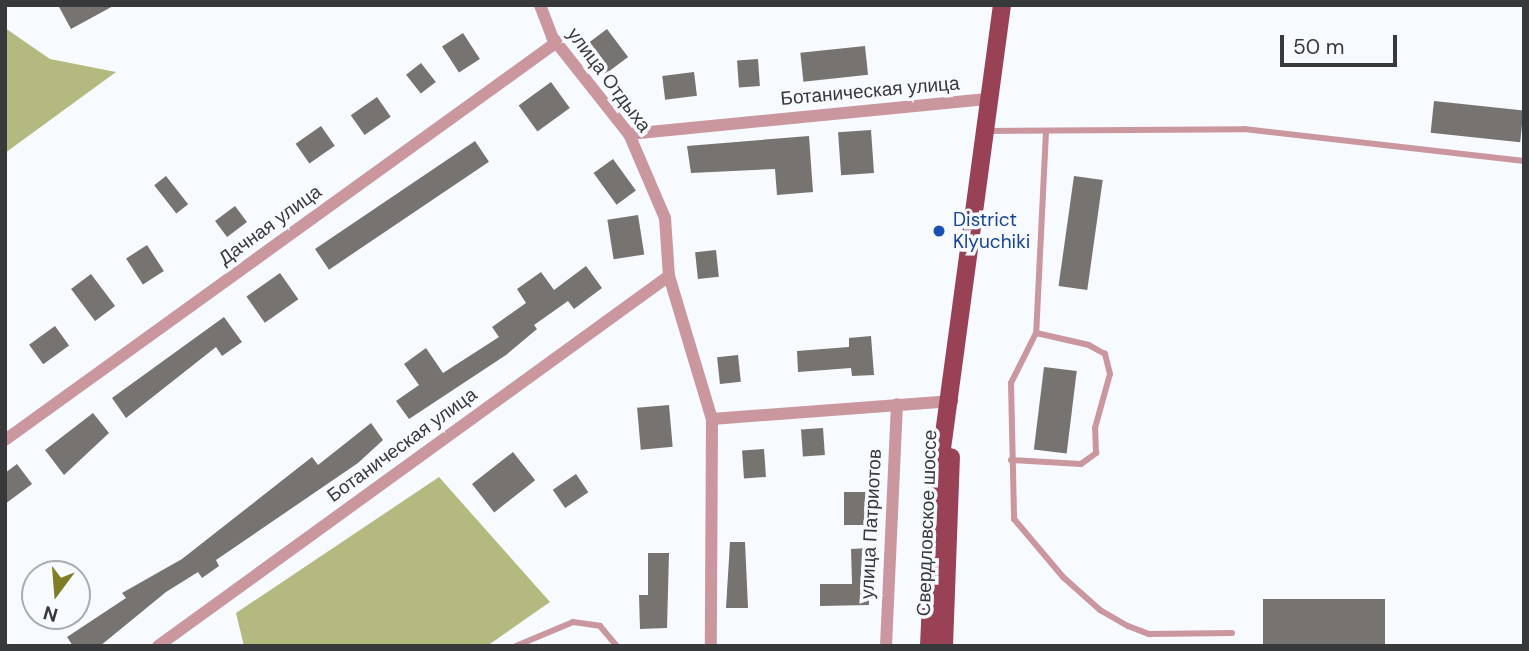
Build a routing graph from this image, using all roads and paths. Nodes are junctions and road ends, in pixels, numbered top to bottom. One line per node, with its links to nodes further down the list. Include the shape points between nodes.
1 (540, 5): 3 (street, улица Отдыха)
2 (1002, 5): 4 (main road, Свердловское шоссе)
3 (557, 42): 7 (street, улица Отдыха); 14 (street, Дачная улица)
4 (989, 99): 5 (main road, Свердловское шоссе); 7 (street, Ботаническая улица)
5 (984, 131): 6 (lane); 11 (main road, Свердловское шоссе)
6 (1046, 132): 8 (lane, via 1244,129); 10 (lane)
7 (629, 134): 9 (street, улица Отдыха, via 665,218)
8 (1524, 161)
9 (669, 276): 13 (street, улица Отдыха); 18 (street, Ботаническая улица)
10 (1036, 333): 15 (lane, via 1011,383); 15 (lane, via 1089,345 1105,354 1110,374 1095,428 1096,453 1080,464)
11 (952, 401): 12 (street); 17 (main road, Свердловское шоссе); 23 (main road, Свердловское шоссе, via 936,493)
12 (897, 404): 13 (street); 22 (street, улица Патриотов)
13 (712, 419): 21 (street, улица Отдыха)
14 (5, 440)
15 (1011, 460): 16 (lane, via 1014,519 1033,547 1100,610 1149,634)
16 (1232, 633)
17 (946, 640)
18 (158, 646)
19 (516, 646): 20 (lane, via 573,622 600,626)
20 (617, 646)
21 (711, 646)
22 (887, 646)
23 (929, 646)

